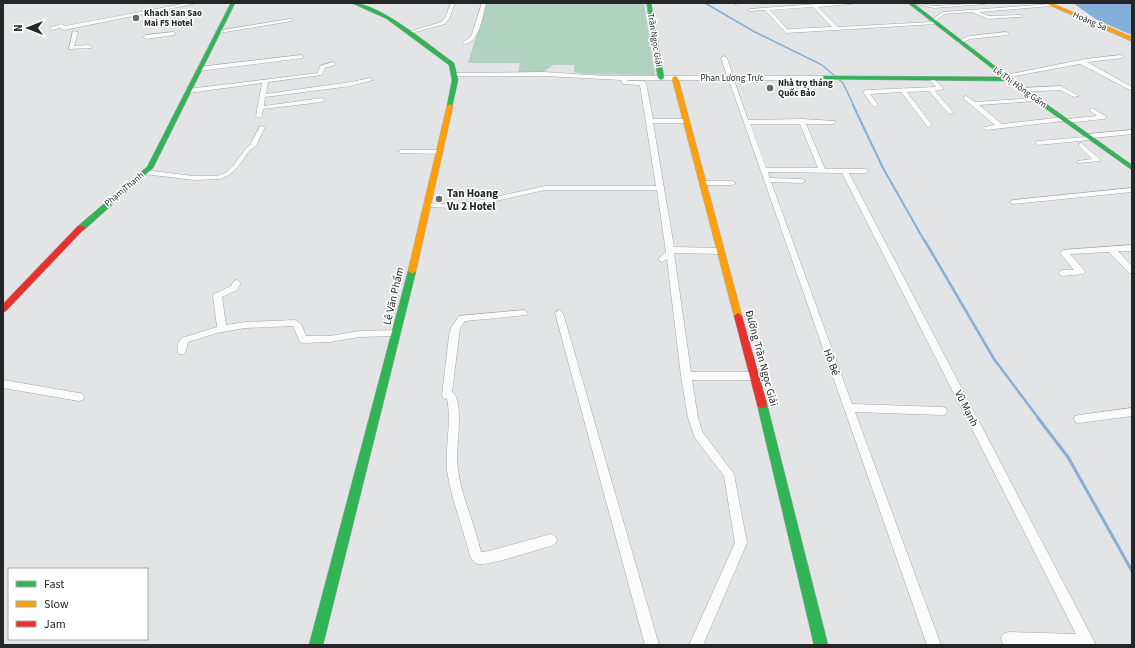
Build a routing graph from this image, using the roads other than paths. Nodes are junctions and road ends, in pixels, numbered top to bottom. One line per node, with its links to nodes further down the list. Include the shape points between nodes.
1 (196, 3): 11 (street)
2 (232, 3): 21 (street, Phạm Thanh)
3 (354, 3): 23 (street, via 386,16)
4 (454, 3): 23 (street, via 443,23)
5 (484, 3): 29 (street, via 473,38)
6 (649, 3): 40 (street, Trần Ngọc Giải)
7 (851, 3): 12 (street)
8 (911, 3): 16 (street, Lê Thị Hồng Gấm); 16 (street)
9 (985, 3): 16 (street)
10 (1049, 4): 15 (street); 27 (street, Hoàng Sa)
11 (179, 5): 19 (street, via 64,28)
12 (815, 6): 13 (street); 20 (street)
13 (766, 9): 14 (street); 20 (street, via 786,31)
14 (750, 10)
15 (973, 11): 16 (street); 17 (street, via 988,18)
16 (934, 12): 20 (street); 28 (street, Lê Thị Hồng Gấm)
17 (1019, 16)
18 (290, 20): 21 (street)
19 (52, 28)
20 (836, 28)
21 (218, 31): 36 (street, Phạm Thanh)
22 (75, 32): 30 (street, via 71,48)
23 (410, 33): 37 (street, via 452,64)
24 (173, 34): 26 (street)
25 (1006, 34): 28 (street, via 969,38)
26 (146, 37)
27 (1132, 39)
28 (959, 42): 38 (street, Lê Thị Hồng Gấm)
29 (465, 43)
30 (89, 47)
31 (300, 57): 36 (street)
32 (1121, 57): 34 (street)
33 (724, 58): 42 (street, Hồ Bé)
34 (1081, 62): 38 (street); 46 (street)
35 (333, 64): 45 (street, via 321,68 320,74)
36 (199, 69): 49 (street, Phạm Thanh)
37 (456, 74): 39 (street, Phan Lương Trực); 78 (street, Lê Văn Phẩm)
38 (1006, 77): 44 (street, Phan Lương Trực); 48 (street, Lê Thị Hồng Gấm)
39 (624, 78): 40 (street, Phan Lương Trực); 63 (street, via 625,83 643,83)
40 (661, 78): 41 (street, Phan Lương Trực)
41 (675, 78): 42 (street, Phan Lương Trực); 64 (street, Đường Trần Ngọc Giải)
42 (730, 78): 44 (street, Phan Lương Trực); 66 (street, Hồ Bé)
43 (370, 80): 51 (street)
44 (932, 80): 47 (street, via 941,90)
45 (265, 81): 49 (street); 51 (street)
46 (1132, 89)
47 (931, 90): 50 (street); 61 (street)
48 (1022, 90): 52 (street, via 1062,88); 54 (street, Lê Thị Hồng Gấm)
49 (188, 91): 85 (street, Phạm Thanh, via 158,154 150,168)
50 (903, 91): 57 (street, via 866,92); 68 (street)
51 (263, 96): 60 (street)
52 (1076, 96)
53 (966, 98): 56 (street)
54 (1035, 99): 56 (street); 62 (street, Lê Thị Hồng Gấm)
55 (322, 100): 60 (street)
56 (974, 104): 69 (street)
57 (875, 105)
58 (291, 108): 60 (street)
59 (1092, 110): 62 (street, via 1104,116)
60 (259, 112)
61 (951, 113)
62 (1065, 120): 69 (street); 73 (street, Lê Thị Hồng Gấm)
63 (650, 121): 64 (street); 90 (street)
64 (685, 121): 88 (street, Đường Trần Ngọc Giải)
65 (802, 121): 66 (street); 67 (street); 82 (street)
66 (746, 122): 81 (street, Hồ Bé)
67 (832, 122)
68 (929, 125)
69 (1001, 126): 71 (street)
70 (262, 127): 85 (street, via 253,146 235,167 218,178)
71 (986, 128)
72 (1132, 132): 73 (street)
73 (1092, 139): 74 (street); 75 (street); 80 (street, Lê Thị Hồng Gấm)
74 (1038, 143)
75 (1081, 145): 76 (street); 79 (street, via 1098,160)
76 (1063, 147)
77 (401, 152): 78 (street)
78 (439, 152): 93 (street, Lê Văn Phẩm)
79 (1080, 162)
80 (1132, 168)
81 (764, 170): 82 (street); 86 (street, Hồ Bé)
82 (823, 171): 83 (street)
83 (845, 171): 84 (street); 117 (street, Vũ Mạnh)
84 (866, 171)
85 (144, 172): 101 (street, Phạm Thanh, via 85,223)
86 (767, 180): 87 (street); 111 (street, Hồ Bé)
87 (802, 181)
88 (703, 183): 89 (street); 96 (street, Đường Trần Ngọc Giải)
89 (732, 183)
90 (659, 188): 93 (street, via 545,188 482,202 452,206); 97 (street)
91 (1132, 190): 92 (street)
92 (1013, 202)
93 (427, 205): 105 (street, Lê Văn Phẩm)
94 (1132, 248): 95 (street)
95 (1111, 249): 98 (street); 99 (street, via 1064,252 1081,272)
96 (721, 251): 97 (street); 108 (street, Đường Trần Ngọc Giải)
97 (667, 254): 107 (street)
98 (1132, 271)
99 (1062, 273)
100 (237, 283): 104 (street, via 234,288 217,296)
101 (3, 309)
102 (524, 313): 115 (street, via 462,318 456,328 449,396 454,414 453,472 478,558)
103 (559, 313): 119 (street)
104 (222, 329): 105 (street, via 290,322 298,326 303,340); 106 (street, via 185,340)
105 (397, 333): 118 (street, Lê Văn Phẩm)
106 (182, 351)
107 (686, 376): 108 (street); 120 (street, via 693,418 699,435 729,474 741,542)
108 (755, 376): 121 (street, Đường Trần Ngọc Giải)
109 (3, 384): 110 (street)
110 (79, 397)
111 (849, 408): 112 (street); 122 (street, Hồ Bé)
112 (942, 411)
113 (1132, 412): 114 (street)
114 (1079, 419)
115 (551, 540)
116 (1008, 640): 117 (street)
117 (1088, 643)
118 (316, 645)
119 (652, 645)
120 (696, 645)
121 (821, 645)
122 (934, 645)

